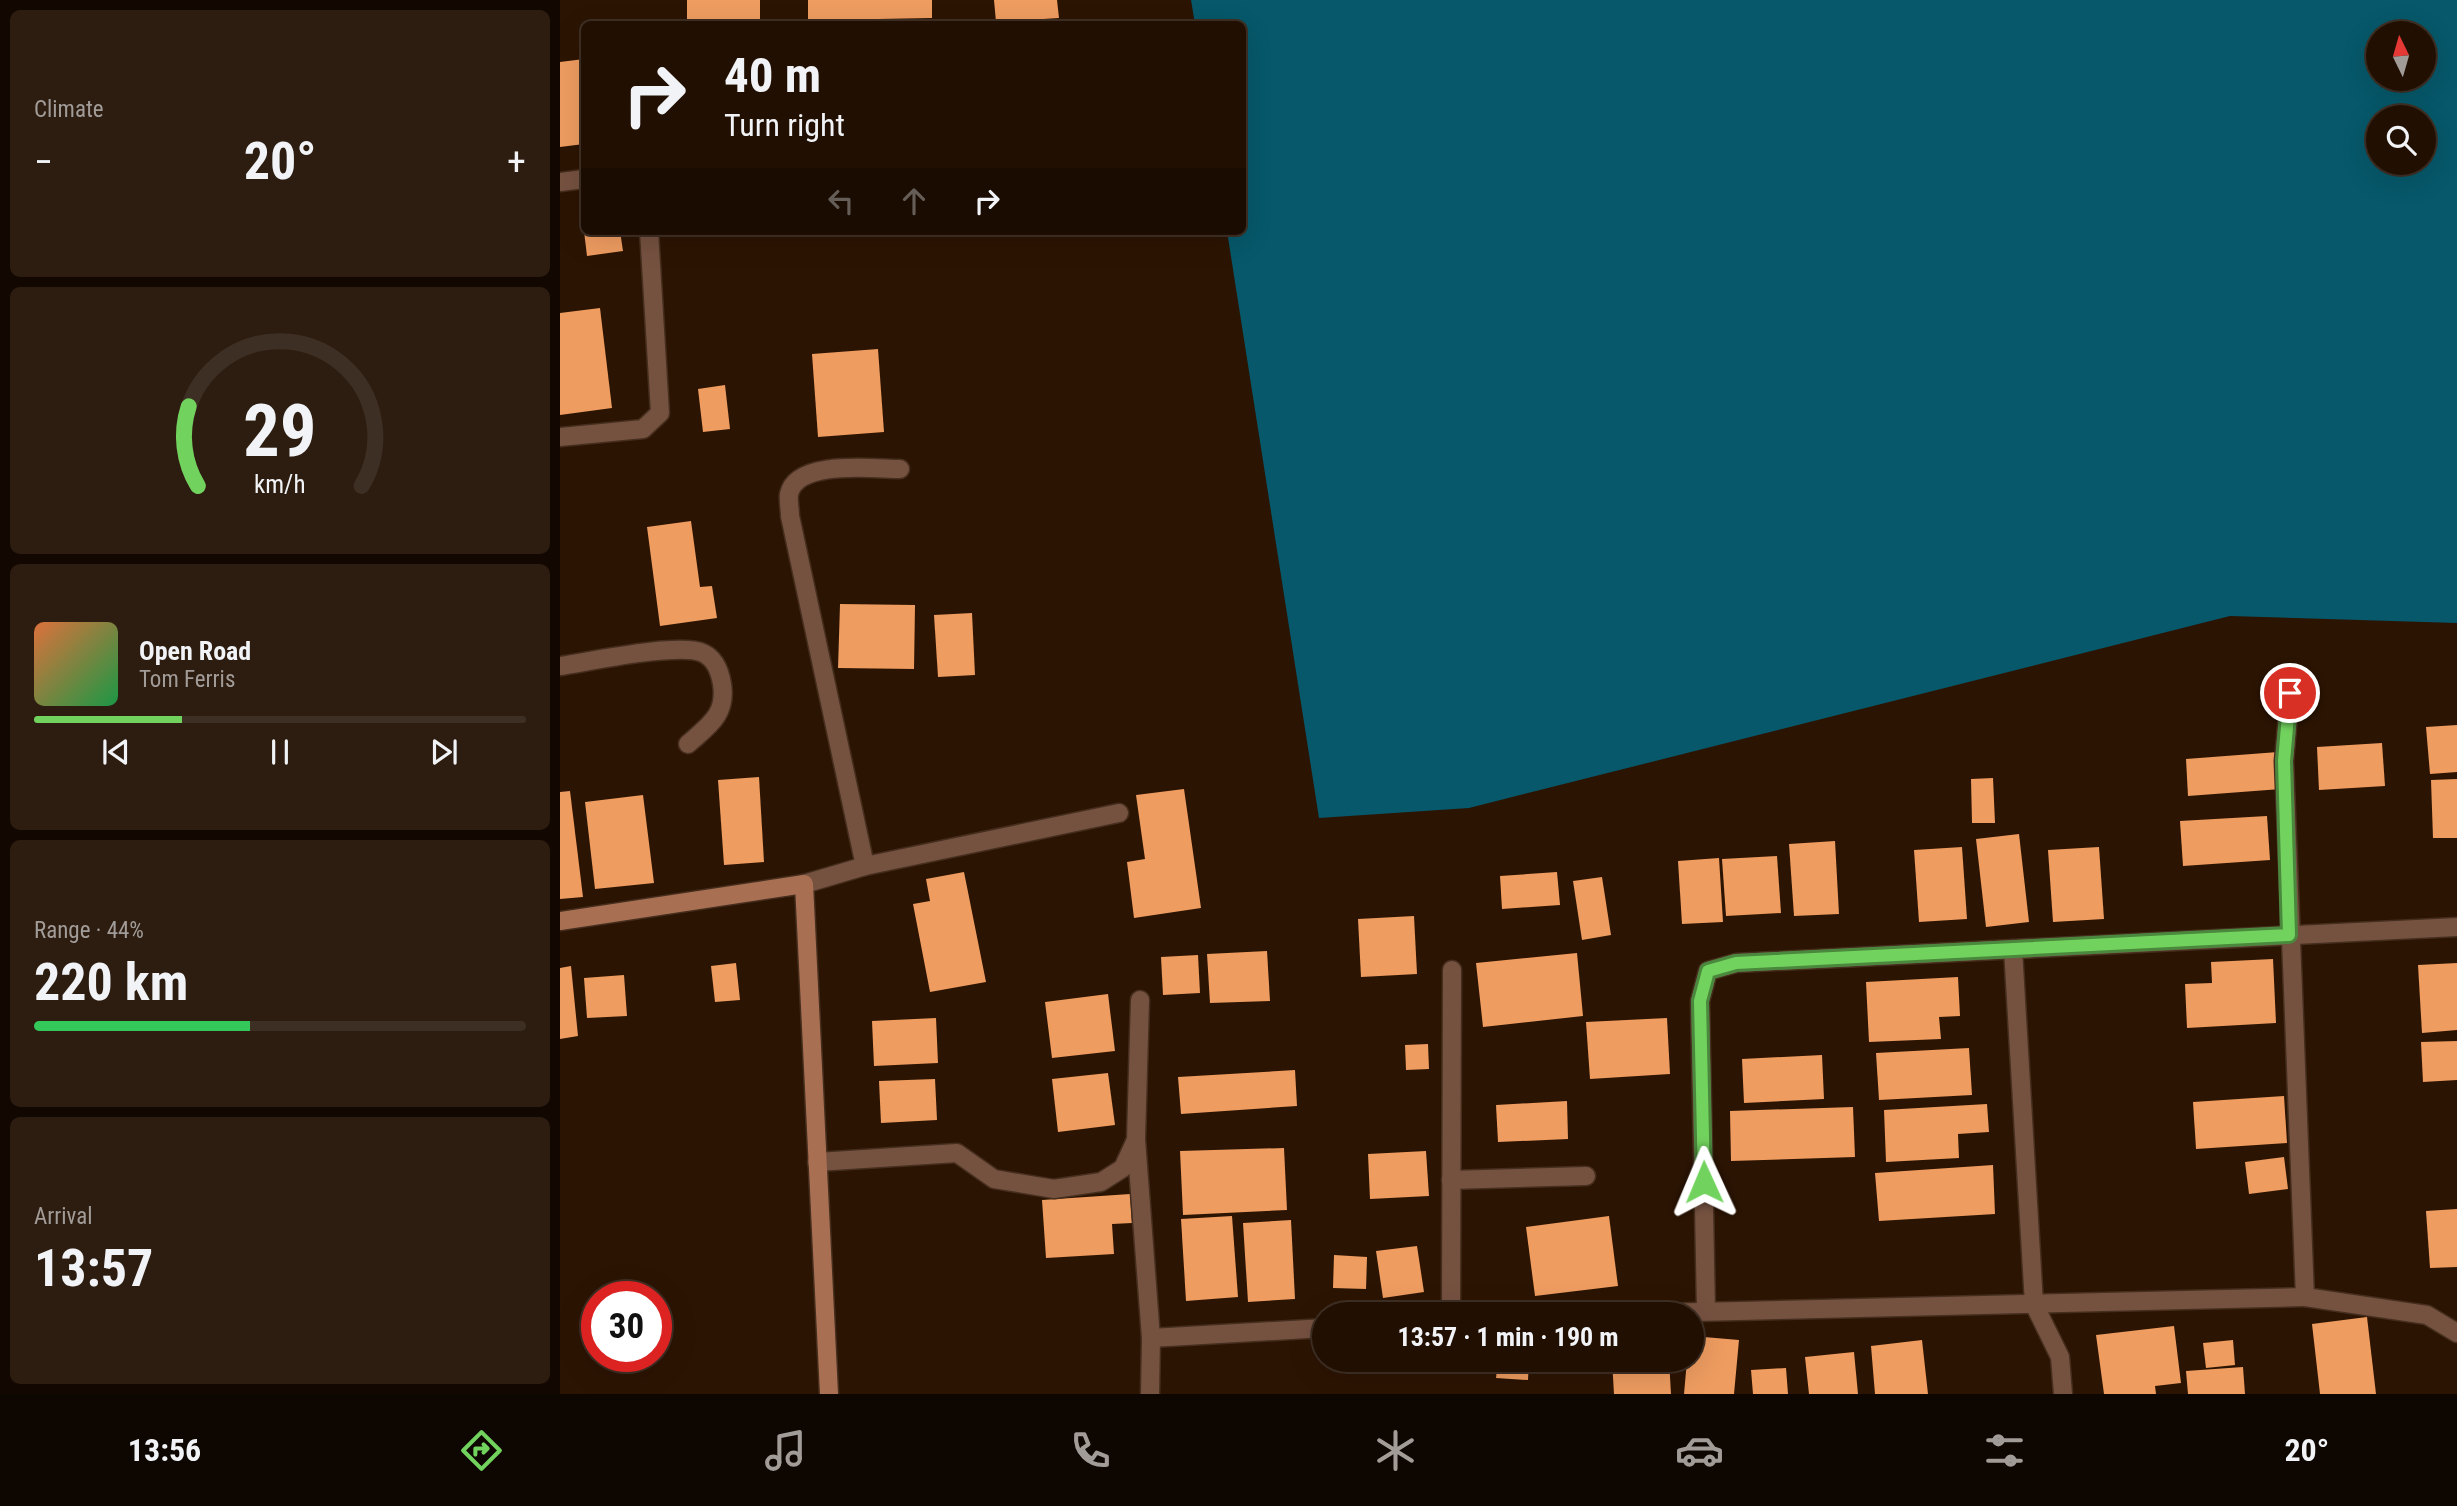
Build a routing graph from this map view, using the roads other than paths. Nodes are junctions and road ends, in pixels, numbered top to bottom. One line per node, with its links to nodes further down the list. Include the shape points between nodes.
1 (581, 179): 2 (street)
2 (560, 182)
3 (649, 235): 4 (street, via 660,412 643,429)
4 (560, 437)
5 (900, 469): 10 (street, via 820,469 800,478 789,492 790,516)
6 (560, 666): 8 (street, via 654,652 703,653 719,668 723,693 717,718)
7 (2290, 693): 14 (street, via 2284,761)
8 (688, 744)
9 (1119, 813): 10 (street)
10 (865, 866): 11 (street)
11 (803, 884): 12 (street); 19 (street)
12 (560, 921)
13 (2457, 927): 14 (street)
14 (2289, 935): 15 (street); 22 (street)
15 (2013, 949): 24 (street); 25 (street, via 1736,963 1708,971 1700,1001)
16 (1452, 970): 21 (street)
17 (1140, 1000): 18 (street)
18 (1136, 1139): 19 (street, via 1123,1168 1101,1182 1054,1189 995,1179 957,1153); 28 (street)
19 (817, 1162): 29 (street)
20 (1586, 1176): 21 (street)
21 (1451, 1180): 23 (street)
22 (2305, 1297): 24 (street); 27 (street, via 2427,1315)
23 (1451, 1302)
24 (2034, 1304): 25 (street); 31 (street, via 2060,1357)
25 (1706, 1311)
26 (1312, 1329): 28 (street)
27 (2457, 1333)
28 (1151, 1338): 30 (street)
29 (829, 1394)
30 (1150, 1394)
31 (2063, 1394)

